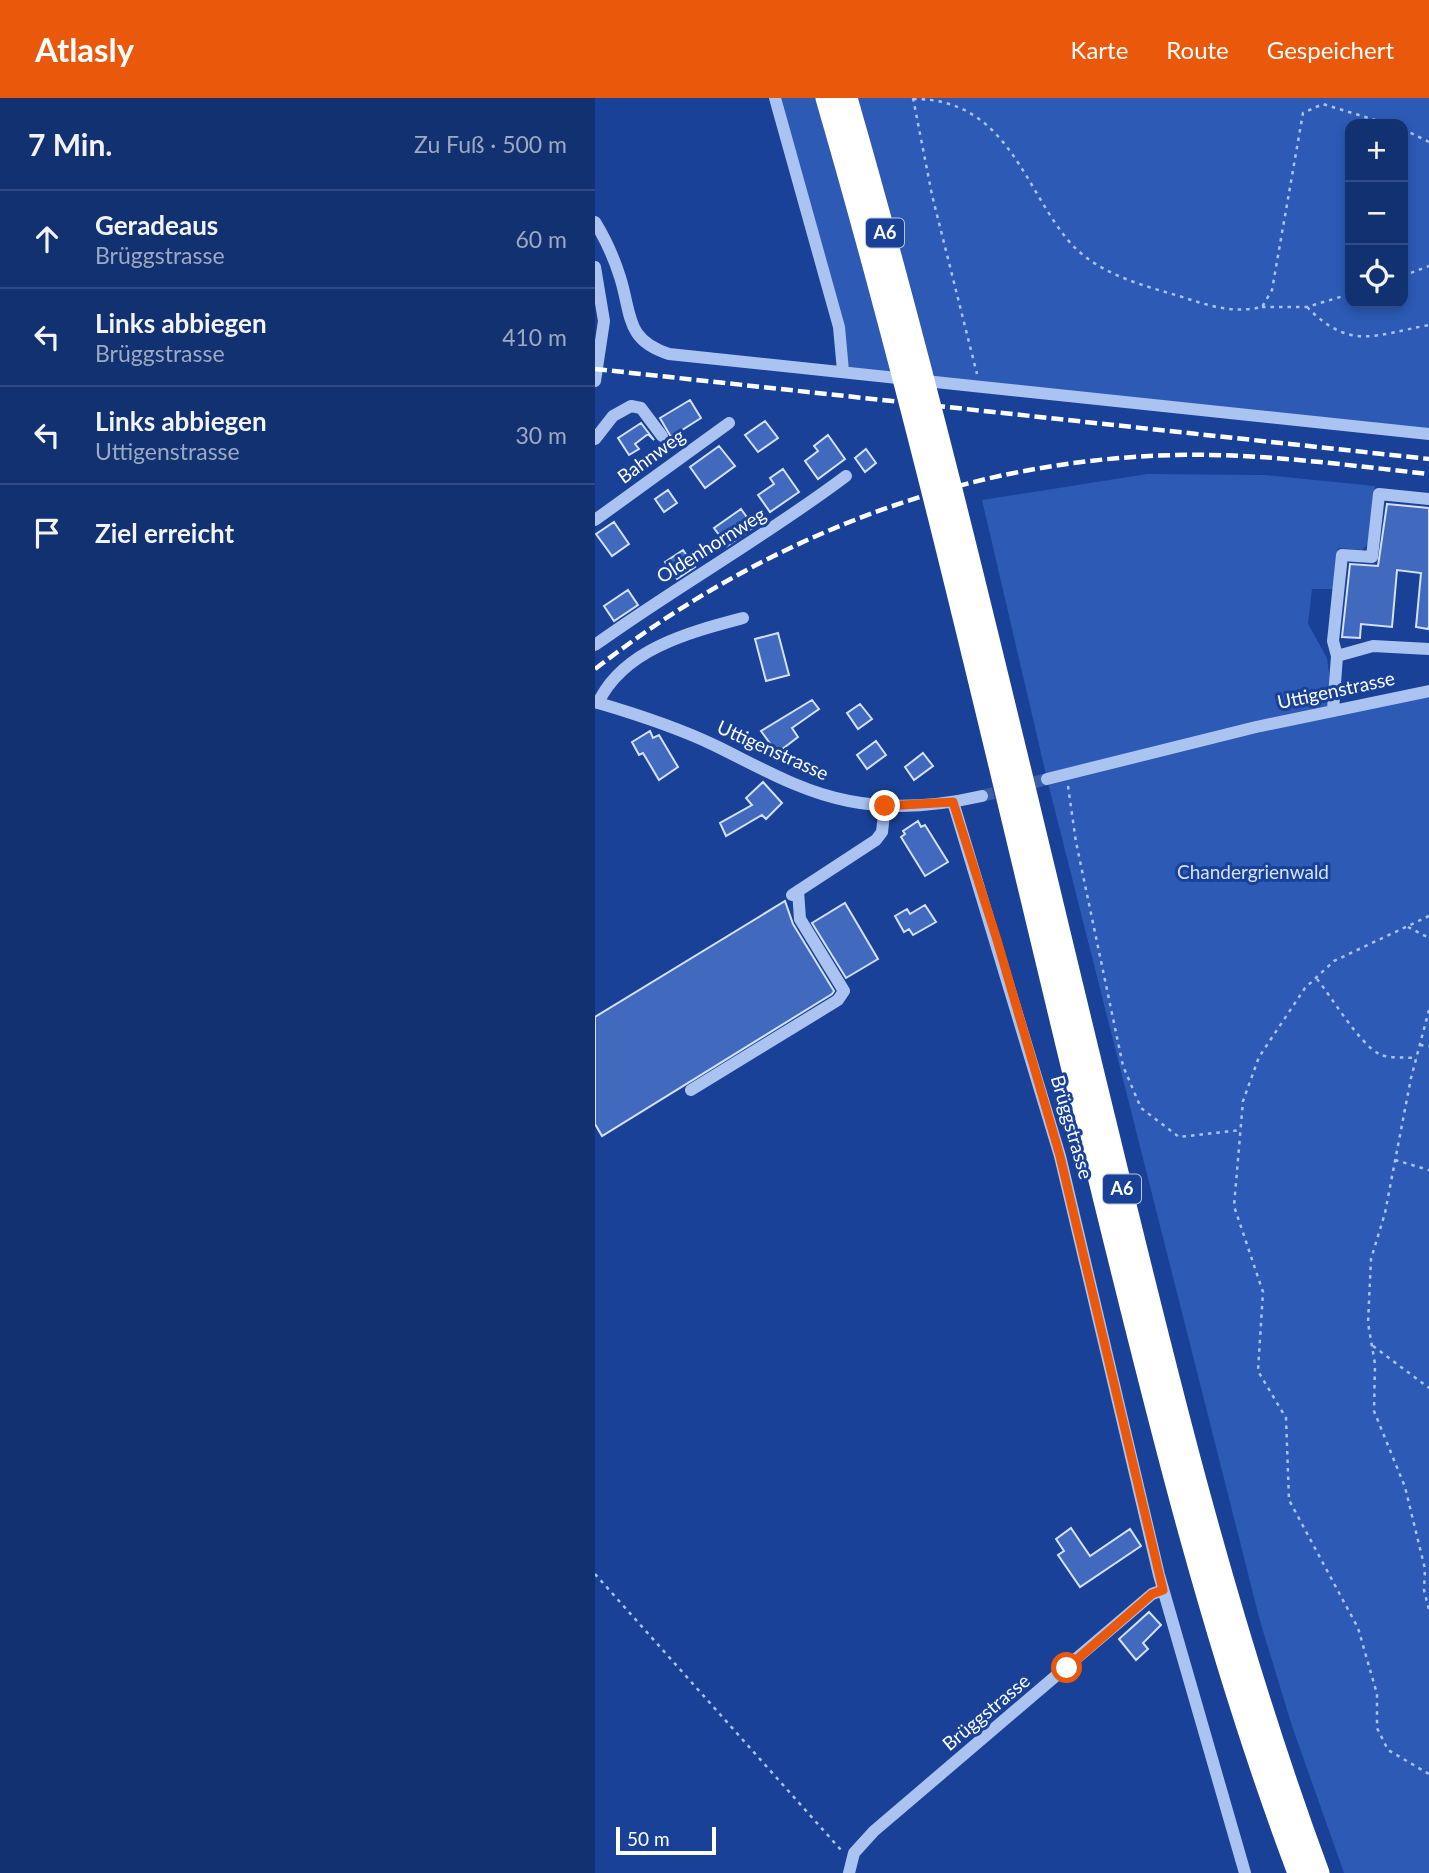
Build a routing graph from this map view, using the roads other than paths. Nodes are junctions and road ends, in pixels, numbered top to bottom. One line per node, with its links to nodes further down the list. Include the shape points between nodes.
1 (775, 98): 6 (street, via 839,327)
2 (826, 98): 12 (highway, A6, via 912,414)
3 (847, 98): 12 (highway, A6, via 933,417)
4 (595, 222): 6 (street, via 612,255 633,328 652,349)
5 (595, 267): 7 (street, via 604,321)
6 (843, 370): 9 (street)
7 (595, 381)
8 (729, 424): 16 (street, Bahnweg)
9 (1429, 434)
10 (662, 436): 11 (street, via 641,408 631,406 613,416)
11 (595, 439)
12 (937, 474): 15 (highway, A6)
13 (846, 476): 18 (street, Oldenhornweg, via 771,531)
14 (1429, 499): 20 (street, via 1379,494 1372,557 1342,555 1333,641)
15 (944, 500): 32 (highway, A6, via 1167,1451 1232,1682); 33 (highway, A6, via 1187,1449 1251,1676)
16 (595, 520)
17 (743, 618): 22 (street, via 661,645 621,673)
18 (595, 645)
19 (1429, 649): 20 (street, via 1373,646)
20 (1337, 656): 23 (street)
21 (1429, 691): 23 (street, Uttigenstrasse)
22 (596, 702): 27 (street, Uttigenstrasse, via 682,731 815,792)
23 (1333, 710): 24 (street, Uttigenstrasse)
24 (1047, 779)
25 (982, 796): 26 (street, Uttigenstrasse)
26 (953, 802): 27 (street, Uttigenstrasse); 29 (street, Brüggstrasse, via 1067,1180)
27 (885, 806): 28 (street, via 882,832 876,840 794,894 800,919 843,991 838,1000)
28 (691, 1090)
29 (1163, 1590): 30 (street, Brüggstrasse, via 1152,1594 874,1831 858,1848); 31 (street, Brüggstrasse)
30 (850, 1867)
31 (1245, 1873)
32 (1298, 1873)
33 (1319, 1873)

